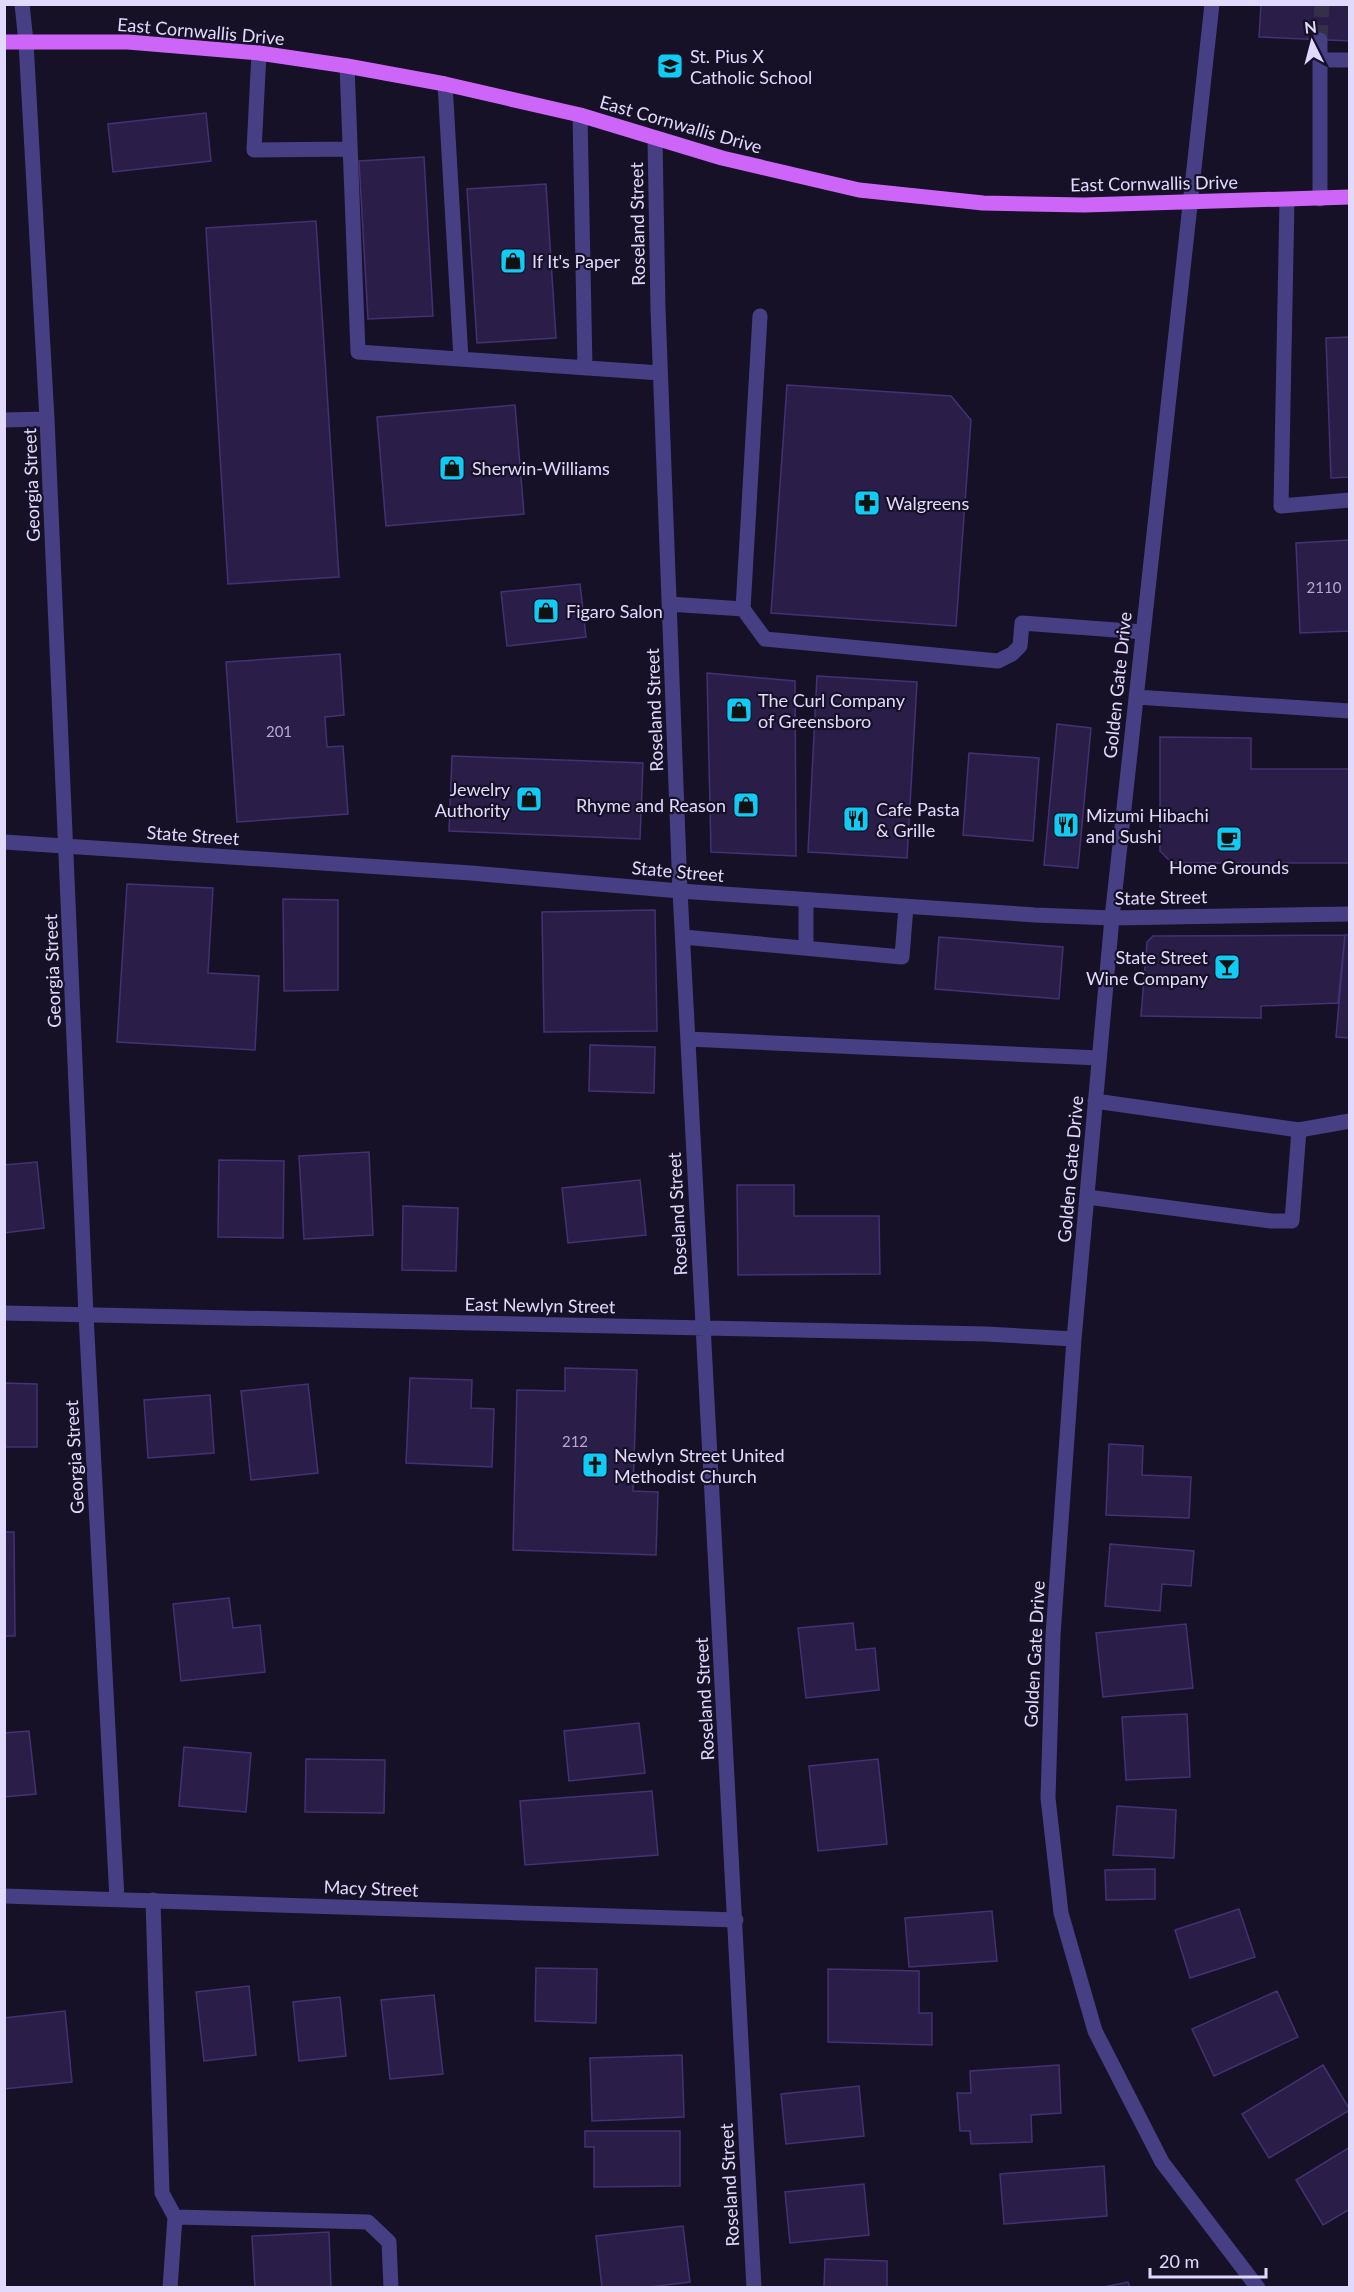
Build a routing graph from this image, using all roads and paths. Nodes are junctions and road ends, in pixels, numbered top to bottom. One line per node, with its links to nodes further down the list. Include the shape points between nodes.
1 (22, 4): 5 (street, Georgia Street)
2 (1212, 4): 17 (street, Golden Gate Drive)
3 (1320, 40): 7 (street)
4 (4, 42): 5 (main road, East Cornwallis Drive)
5 (27, 42): 6 (main road, East Cornwallis Drive, via 128,42); 22 (street, Georgia Street)
6 (259, 54): 9 (main road, East Cornwallis Drive); 13 (street, via 254,150)
7 (1320, 60): 8 (street); 15 (street)
8 (1350, 60)
9 (347, 66): 10 (main road, East Cornwallis Drive); 13 (street)
10 (445, 84): 11 (main road, East Cornwallis Drive); 19 (street)
11 (580, 115): 12 (main road, East Cornwallis Drive); 20 (street)
12 (655, 138): 17 (main road, East Cornwallis Drive, via 732,161 859,190 983,203); 21 (street, Roseland Street)
13 (350, 149): 19 (street, via 358,352)
14 (1350, 197): 15 (main road, East Cornwallis Drive)
15 (1320, 199): 16 (main road, East Cornwallis Drive)
16 (1287, 200): 17 (main road, East Cornwallis Drive); 24 (street, via 1281,506)
17 (1190, 203): 27 (street, Golden Gate Drive)
18 (760, 316): 26 (street)
19 (461, 359): 20 (street)
20 (585, 368): 21 (street)
21 (660, 374): 25 (street, Roseland Street)
22 (47, 419): 23 (street); 31 (street, Georgia Street)
23 (4, 420)
24 (1350, 500)
25 (669, 604): 26 (street); 32 (street, Roseland Street)
26 (743, 609): 27 (street, via 765,639 998,661 1020,646 1022,623)
27 (1143, 632): 28 (street, Golden Gate Drive)
28 (1136, 697): 29 (street); 36 (street, Golden Gate Drive)
29 (1350, 711)
30 (4, 842): 31 (street, State Street)
31 (66, 846): 32 (street, State Street); 46 (street, Georgia Street)
32 (681, 891): 33 (street, State Street); 37 (street, Roseland Street)
33 (806, 900): 34 (street, State Street); 38 (street)
34 (906, 906): 36 (street, State Street); 38 (street, via 902,957)
35 (1350, 914): 36 (street, State Street)
36 (1112, 918): 40 (street, Golden Gate Drive)
37 (683, 937): 38 (street); 39 (street, Roseland Street)
38 (806, 948)
39 (688, 1039): 40 (street); 47 (street, Roseland Street)
40 (1099, 1058): 41 (street, Golden Gate Drive)
41 (1095, 1101): 43 (street); 44 (street, Golden Gate Drive)
42 (1350, 1121): 43 (street)
43 (1299, 1130): 44 (street, via 1292,1221)
44 (1087, 1197): 48 (street, Golden Gate Drive)
45 (4, 1313): 46 (street, East Newlyn Street)
46 (86, 1315): 47 (street, East Newlyn Street); 50 (street, Georgia Street)
47 (702, 1328): 48 (street, East Newlyn Street); 52 (street, Roseland Street)
48 (1074, 1339): 57 (street, Golden Gate Drive, via 1053,1635 1048,1798 1061,1912 1095,2031 1162,2162)
49 (4, 1896): 50 (street, Macy Street)
50 (117, 1899): 51 (street, Macy Street)
51 (153, 1900): 52 (street, Macy Street); 53 (street, via 162,2193)
52 (736, 1920): 56 (street, Roseland Street)
53 (175, 2217): 54 (street); 55 (street, via 368,2222 389,2242)
54 (170, 2288)
55 (391, 2288)
56 (754, 2288)
57 (1258, 2288)

